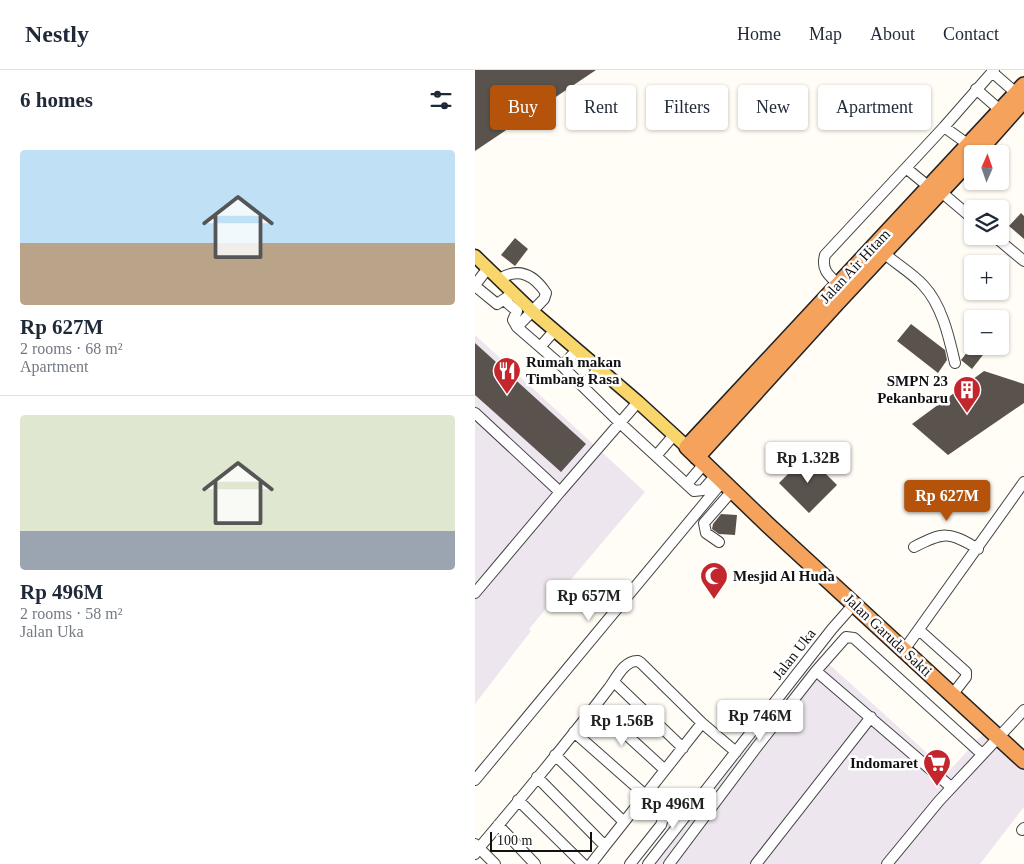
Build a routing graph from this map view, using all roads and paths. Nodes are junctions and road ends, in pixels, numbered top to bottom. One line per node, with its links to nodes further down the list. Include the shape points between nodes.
1 (993, 71): 2 (street); 3 (street)
2 (976, 89): 4 (street); 5 (street)
3 (1021, 93): 4 (highway, Jalan Air Hitam); 8 (highway, Jalan Air Hitam)
4 (1001, 110): 7 (highway, Jalan Air Hitam)
5 (944, 127): 6 (street); 10 (street)
6 (964, 145)
7 (977, 145)
8 (978, 145)
9 (964, 160): 11 (highway, Jalan Air Hitam)
10 (906, 168): 11 (street); 19 (street, via 825,255 826,274)
11 (935, 189): 12 (street); 14 (highway, Jalan Air Hitam); 19 (highway, Jalan Air Hitam)
12 (964, 212)
13 (1005, 245): 16 (street)
14 (884, 253): 27 (street, via 923,285 931,297 949,334); 36 (highway, Jalan Air Hitam)
15 (475, 256): 17 (main road)
16 (1024, 261)
17 (487, 268): 18 (main road); 20 (street)
18 (499, 279): 21 (main road); 22 (street, via 509,273 520,273 541,284 546,296)
19 (838, 284): 36 (highway, Jalan Air Hitam)
20 (475, 286): 21 (street, via 493,303)
21 (509, 297): 22 (main road); 23 (street, via 517,311 513,320)
22 (531, 311): 23 (street); 24 (main road)
23 (517, 327): 25 (street)
24 (555, 330): 25 (street); 26 (main road)
25 (541, 346): 28 (street)
26 (577, 350): 28 (street); 29 (main road)
27 (955, 363)
28 (563, 366): 30 (street)
29 (599, 369): 30 (street); 31 (main road)
30 (584, 385): 33 (street)
31 (638, 402): 33 (street); 34 (main road)
32 (475, 413): 40 (street)
33 (619, 422): 35 (street); 40 (street)
34 (674, 435): 35 (street); 36 (main road)
35 (656, 456): 39 (street)
36 (696, 456): 37 (highway, Jalan Garuda Sakti); 39 (street)
37 (724, 482): 39 (street, via 694,491); 41 (street, via 704,523 705,534); 45 (highway, Jalan Garuda Sakti); 64 (street)
38 (1024, 482): 43 (street)
39 (687, 484)
40 (560, 492): 44 (street)
41 (719, 542)
42 (914, 547): 43 (street, via 947,535)
43 (978, 549): 46 (street)
44 (475, 593)
45 (854, 604): 47 (highway, Jalan Garuda Sakti); 58 (street, Jalan Uka)
46 (919, 630): 47 (street); 50 (street, via 966,672 966,677)
47 (904, 650): 50 (highway, Jalan Garuda Sakti)
48 (816, 671): 53 (street); 59 (street, via 843,639 854,638); 78 (street)
49 (614, 682): 51 (street); 54 (street, via 627,663 637,661); 57 (street)
50 (952, 695): 56 (highway, Jalan Garuda Sakti)
51 (595, 706): 55 (street); 62 (street)
52 (1024, 710): 56 (street)
53 (871, 717): 65 (street); 79 (street)
54 (703, 723): 57 (street); 58 (street)
55 (574, 732): 60 (street); 66 (street)
56 (999, 737): 59 (street); 61 (highway, Jalan Garuda Sakti)
57 (683, 748): 62 (street)
58 (736, 752): 77 (street, Jalan Uka)
59 (983, 754): 65 (street)
60 (555, 755): 63 (street); 68 (street)
61 (1024, 761)
62 (665, 770): 66 (street)
63 (537, 777): 67 (street); 70 (street)
64 (475, 780)
65 (951, 787): 80 (street)
66 (646, 795): 68 (street); 76 (street, via 659,807 663,820)
67 (518, 800): 69 (street); 74 (street)
68 (624, 822): 70 (street)
69 (498, 825): 71 (street); 73 (street)
70 (605, 846): 75 (street)
71 (476, 848): 72 (street)
72 (495, 864)
73 (535, 864)
74 (583, 864)
75 (591, 864)
76 (630, 864)
77 (648, 864)
78 (669, 864)
79 (756, 864)
80 (887, 864)

